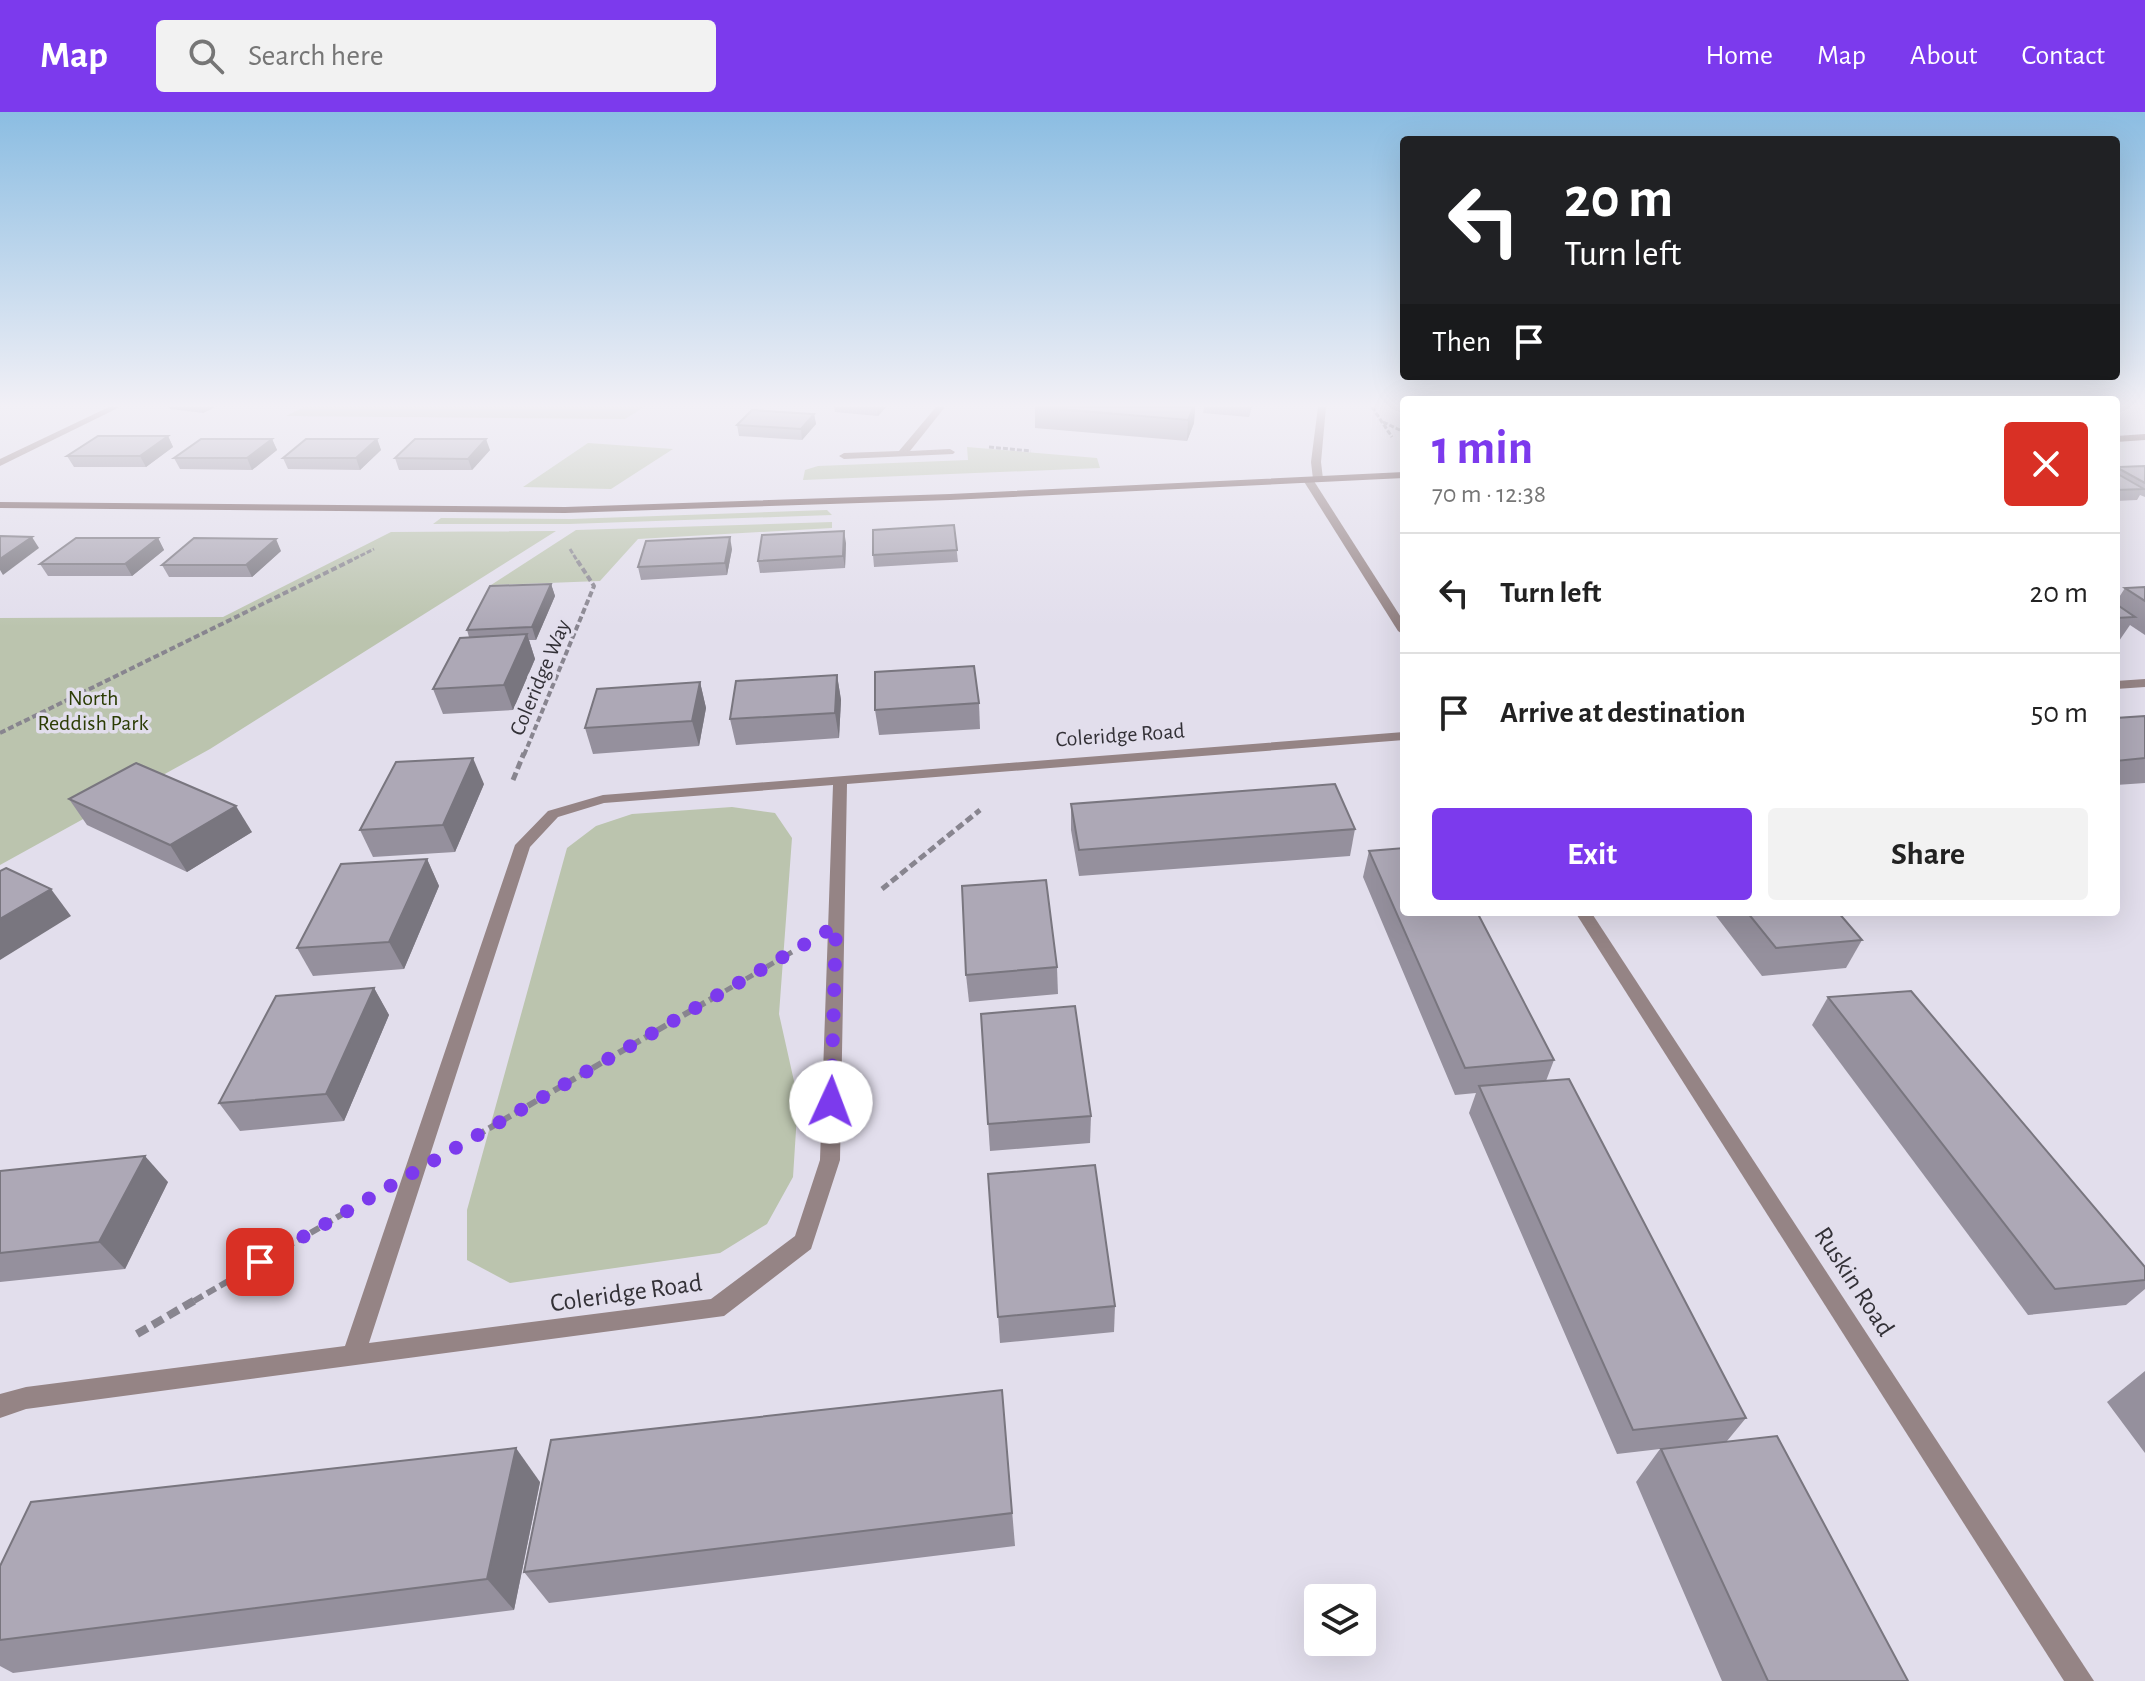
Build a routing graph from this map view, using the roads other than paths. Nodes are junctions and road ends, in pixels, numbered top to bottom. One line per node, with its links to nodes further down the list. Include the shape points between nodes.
1 (1308, 480): 3 (street, via 565,510)
2 (1313, 480): 4 (street)
3 (0, 505)
4 (1400, 624)
5 (2145, 683): 6 (street)
6 (2120, 685)
7 (1400, 736): 8 (street, Coleridge Road)
8 (840, 781): 10 (street, Coleridge Road, via 603,799 553,814 523,845); 10 (street, Coleridge Road, via 830,1160 804,1242 716,1309)
9 (1586, 916): 12 (street, Ruskin Road)
10 (353, 1356): 11 (street, Coleridge Road, via 26,1398)
11 (0, 1406)
12 (2080, 1681)

